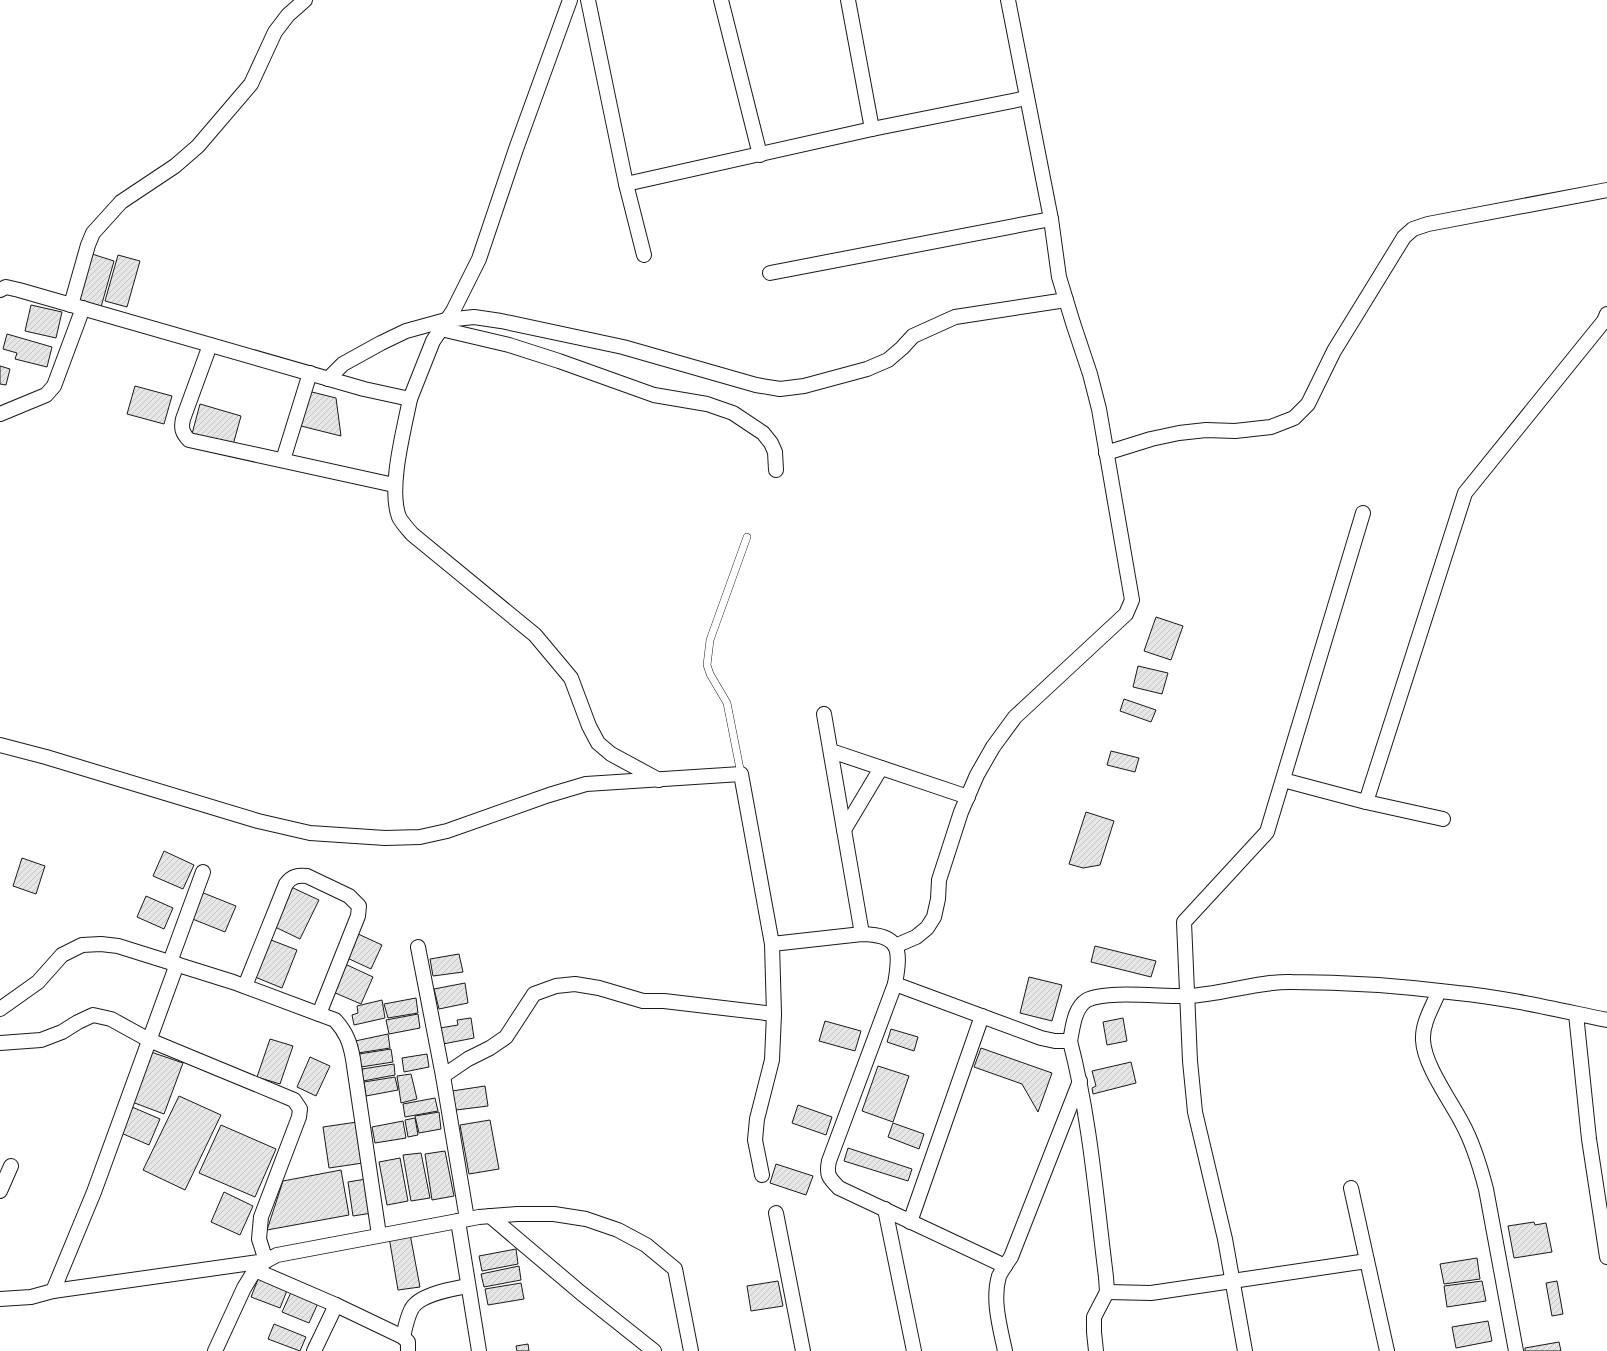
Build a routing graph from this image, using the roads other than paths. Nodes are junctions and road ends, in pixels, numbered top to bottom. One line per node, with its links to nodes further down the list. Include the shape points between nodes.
1 (305, 0): 17 (street, via 288,15 275,32 251,84 198,146 175,166 121,202 93,233 88,245)
2 (570, 0): 19 (street, via 478,259 453,311)
3 (588, 0): 10 (street)
4 (721, 0): 9 (street)
5 (848, 0): 8 (street)
6 (1008, 0): 7 (street)
7 (1027, 98): 8 (street); 12 (street)
8 (872, 129): 9 (street)
9 (760, 155): 10 (street)
10 (626, 184): 13 (street)
11 (1607, 190): 25 (street, via 1413,229 1404,236 1334,351 1308,404 1294,418 1271,427 1179,433)
12 (1051, 219): 14 (street); 16 (street, via 1059,277)
13 (644, 255)
14 (770, 273)
15 (0, 290): 17 (street, via 6,287)
16 (1066, 300): 19 (street, via 955,317 913,336 888,360 867,369 804,386 780,389 756,385 624,347 501,320 474,317); 25 (street, via 1090,374)
17 (77, 306): 20 (street); 24 (street, via 54,386 46,395)
18 (1607, 314): 39 (street, via 1604,321 1465,493)
19 (443, 324): 22 (street, via 406,331 343,364); 23 (street, via 432,341); 27 (street, via 654,395 707,404 733,413 763,433 771,443 775,452)
20 (210, 345): 21 (street); 26 (street, via 183,419 181,427 184,434 189,440)
21 (310, 373): 22 (street); 26 (street)
22 (328, 379): 23 (street)
23 (410, 399): 28 (street)
24 (0, 414)
25 (1106, 453): 38 (street, via 1132,600 1130,606 1126,614 1015,717 993,747)
26 (283, 460): 28 (street)
27 (776, 470)
28 (394, 485): 36 (street, via 400,518 412,534 535,635 571,678 589,726 598,742 611,754)
29 (1363, 513): 37 (street)
30 (747, 537): 35 (lane, via 710,640 706,665 728,703)
31 (824, 714): 33 (street)
32 (0, 745): 36 (street, via 258,821 310,833 385,838 447,831 586,784)
33 (831, 751): 34 (street); 41 (street)
34 (881, 768): 38 (street); 41 (street)
35 (741, 774): 36 (street); 44 (street)
36 (659, 780)
37 (1283, 780): 39 (street); 51 (street, via 1267,832 1184,922)
38 (968, 797): 45 (street, via 939,880 934,917 927,928 916,937)
39 (1366, 802): 40 (street)
40 (1443, 819)
41 (844, 830): 43 (street)
42 (203, 872): 47 (street)
43 (862, 934): 44 (street); 45 (street, via 876,934 889,938)
44 (772, 944): 54 (street)
45 (895, 946): 48 (street, via 898,953 898,968)
46 (418, 947): 61 (street)
47 (173, 963): 49 (street); 52 (street, via 118,946 82,945 62,955 38,982); 58 (street)
48 (895, 984): 56 (street); 67 (street, via 827,1171 839,1188)
49 (245, 986): 53 (street); 53 (street, via 286,884 291,878 307,876 349,896 359,906 358,916)
50 (1439, 991): 51 (street, via 1290,982); 55 (street); 97 (street, via 1424,1025 1425,1055 1463,1124 1479,1163)
51 (1188, 996): 59 (street, via 1096,997 1086,1001 1076,1013); 78 (street, via 1195,1112)
52 (0, 1009)
53 (319, 1014): 72 (street, via 335,1020 344,1029 350,1044)
54 (774, 1014): 61 (street, via 664,1001 643,1001 575,984 556,986 534,994 506,1038); 64 (street, via 772,1060 757,1119 755,1140)
55 (1576, 1014): 57 (street); 73 (street, via 1589,1139)
56 (982, 1016): 59 (street, via 1042,1038); 71 (street)
57 (1607, 1020)
58 (149, 1040): 60 (street, via 111,1019 94,1015 41,1040); 74 (street, via 294,1100 300,1109 261,1217 259,1239); 80 (street, via 94,1192)
59 (1070, 1041): 62 (street)
60 (0, 1043)
61 (443, 1076): 70 (street)
62 (1080, 1081): 76 (street, via 1011,1257); 81 (street, via 1094,1171)
63 (11, 1166): 66 (street)
64 (762, 1174)
65 (1351, 1188): 75 (street)
66 (0, 1191)
67 (885, 1210): 71 (street); 92 (street)
68 (776, 1213): 91 (street)
69 (490, 1216): 70 (street); 89 (street); 90 (street, via 554,1214 586,1219 618,1230 646,1245 674,1269)
70 (462, 1220): 72 (street); 79 (street)
71 (910, 1222): 76 (street)
72 (380, 1235): 74 (street, via 301,1249 277,1255)
73 (1607, 1257)
74 (266, 1261): 77 (street); 80 (street)
75 (1367, 1261): 78 (street); 96 (street)
76 (1005, 1266): 93 (street, via 997,1290 997,1311)
77 (255, 1270): 83 (street); 85 (street)
78 (1232, 1280): 81 (street, via 1150,1293); 95 (street)
79 (468, 1286): 84 (street, via 434,1294 420,1301 412,1308); 88 (street)
80 (52, 1292): 82 (street, via 31,1297)
81 (1107, 1292): 94 (street, via 1094,1317)
82 (0, 1299)
83 (336, 1305): 84 (street); 86 (street)
84 (403, 1337): 87 (street, via 408,1342)
85 (215, 1351)
86 (314, 1351)
87 (408, 1351)
88 (479, 1351)
89 (654, 1351)
90 (691, 1351)
91 (803, 1351)
92 (914, 1351)
93 (1004, 1351)
94 (1096, 1351)
95 (1245, 1351)
96 (1387, 1351)
97 (1516, 1351)

